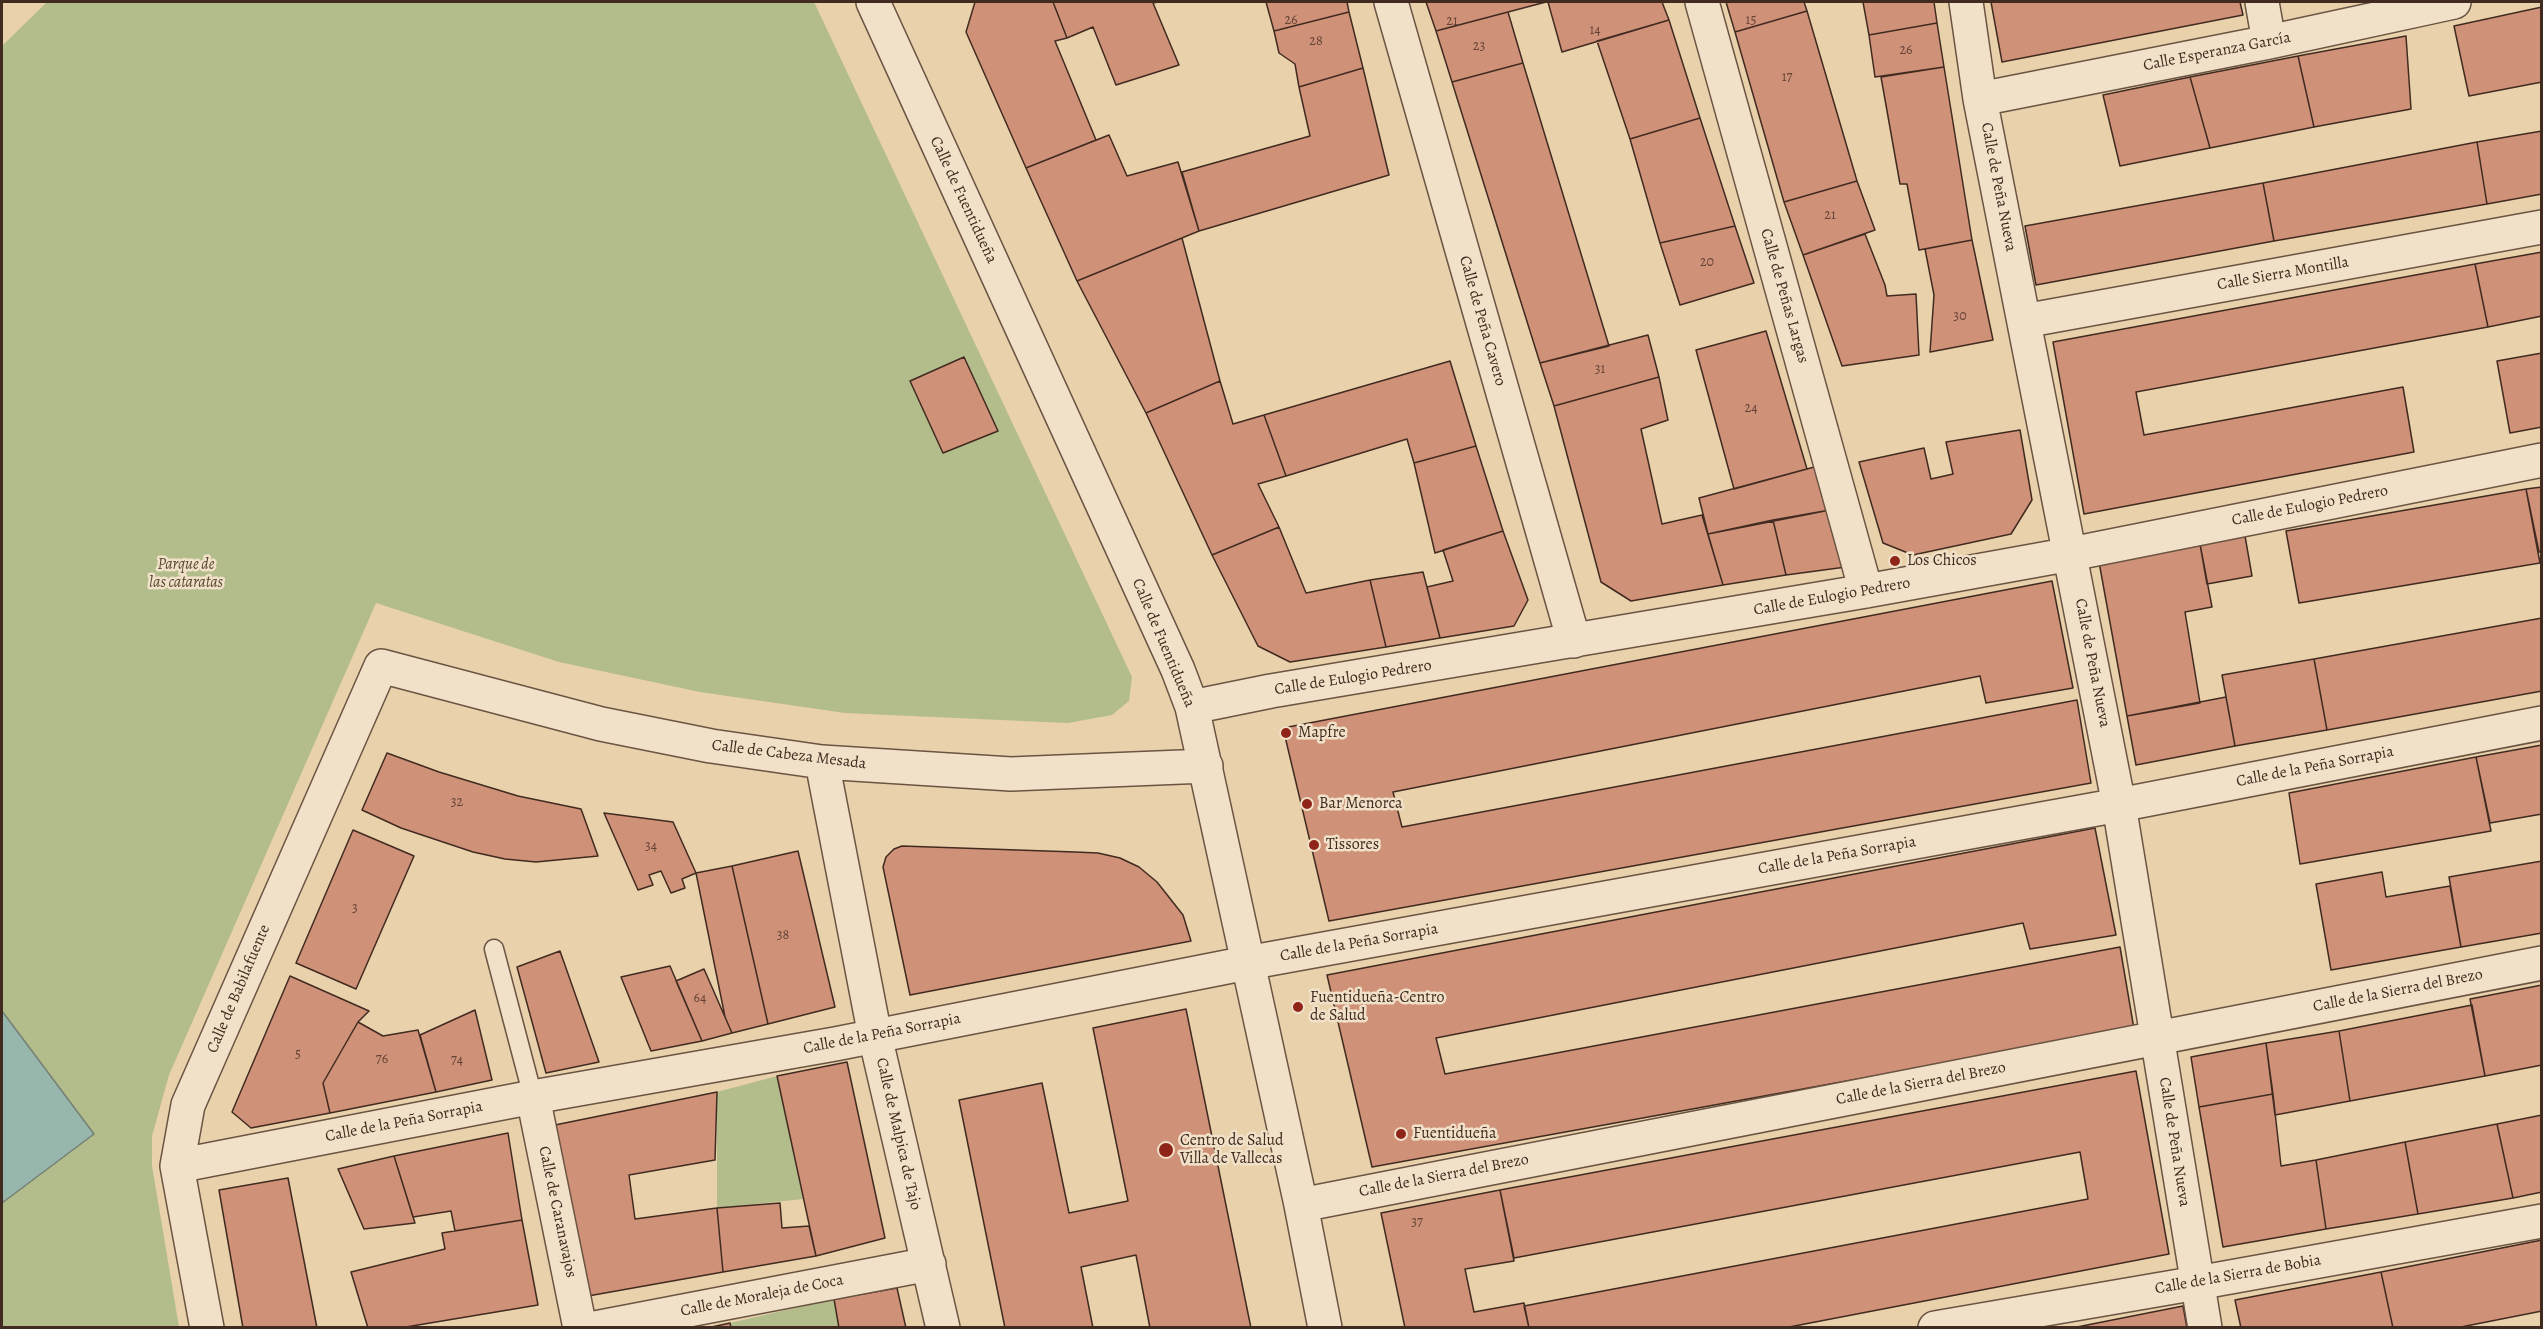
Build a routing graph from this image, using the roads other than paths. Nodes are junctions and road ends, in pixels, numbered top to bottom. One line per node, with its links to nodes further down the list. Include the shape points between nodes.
1 (873, 2): 16 (street, Calle de Fuentidueña)
2 (1391, 2): 14 (street, Calle de Peña Cavero)
3 (1702, 2): 13 (street, Calle de Peñas Largas)
4 (1966, 2): 8 (street, Calle de Peña Nueva)
5 (2262, 2): 7 (street)
6 (2454, 2): 7 (street, Calle Esperanza García)
7 (2269, 42): 8 (street, Calle Esperanza García)
8 (1980, 99): 10 (street, Calle de Peña Nueva)
9 (2541, 227): 10 (street, Calle Sierra Montilla)
10 (2024, 321): 12 (street, Calle de Peña Nueva)
11 (2541, 460): 12 (street, Calle de Eulogio Pedrero)
12 (2071, 554): 13 (street, Calle de Eulogio Pedrero); 20 (street, Calle de Peña Nueva)
13 (1866, 591): 14 (street, Calle de Eulogio Pedrero)
14 (1574, 641): 16 (street, Calle de Eulogio Pedrero)
15 (381, 666): 18 (street, Calle de Cabeza Mesada, via 601,724 711,746); 27 (street, Calle de Babilafuente, via 188,1105)
16 (1192, 707): 19 (street, Calle de Fuentidueña)
17 (2541, 723): 20 (street, Calle de la Peña Sorrapia)
18 (822, 762): 19 (street, Calle de Cabeza Mesada, via 1011,774); 24 (street, Calle de Malpica de Tajo)
19 (1206, 766): 22 (street, Calle de Fuentidueña)
20 (2119, 805): 22 (street, Calle de la Peña Sorrapia); 25 (street, Calle de Peña Nueva)
21 (494, 949): 26 (lane)
22 (1247, 963): 24 (street, Calle de la Peña Sorrapia); 28 (street, Calle de Fuentidueña)
23 (2541, 963): 25 (street, Calle de la Sierra del Brezo)
24 (875, 1036): 26 (street, Calle de la Peña Sorrapia); 30 (street, Calle de Malpica de Tajo)
25 (2157, 1038): 28 (street, Calle de la Sierra del Brezo); 31 (street, Calle de Peña Nueva)
26 (533, 1097): 27 (street, Calle de la Peña Sorrapia); 33 (street, Calle de Caranavajos)
27 (177, 1166): 32 (street, Calle de Babilafuente)
28 (1301, 1204): 36 (street, Calle de Fuentidueña)
29 (2541, 1221): 31 (street, Calle de la Sierra de Bobia)
30 (929, 1264): 34 (street, Calle de Moraleja de Coca); 35 (street, Calle de Malpica de Tajo)
31 (2197, 1283): 37 (street, Calle de la Sierra de Bobia); 38 (street, Calle de Peña Nueva)
32 (207, 1328)
33 (580, 1328)
34 (595, 1328)
35 (943, 1328)
36 (1325, 1328)
37 (1935, 1328)
38 (2205, 1328)

